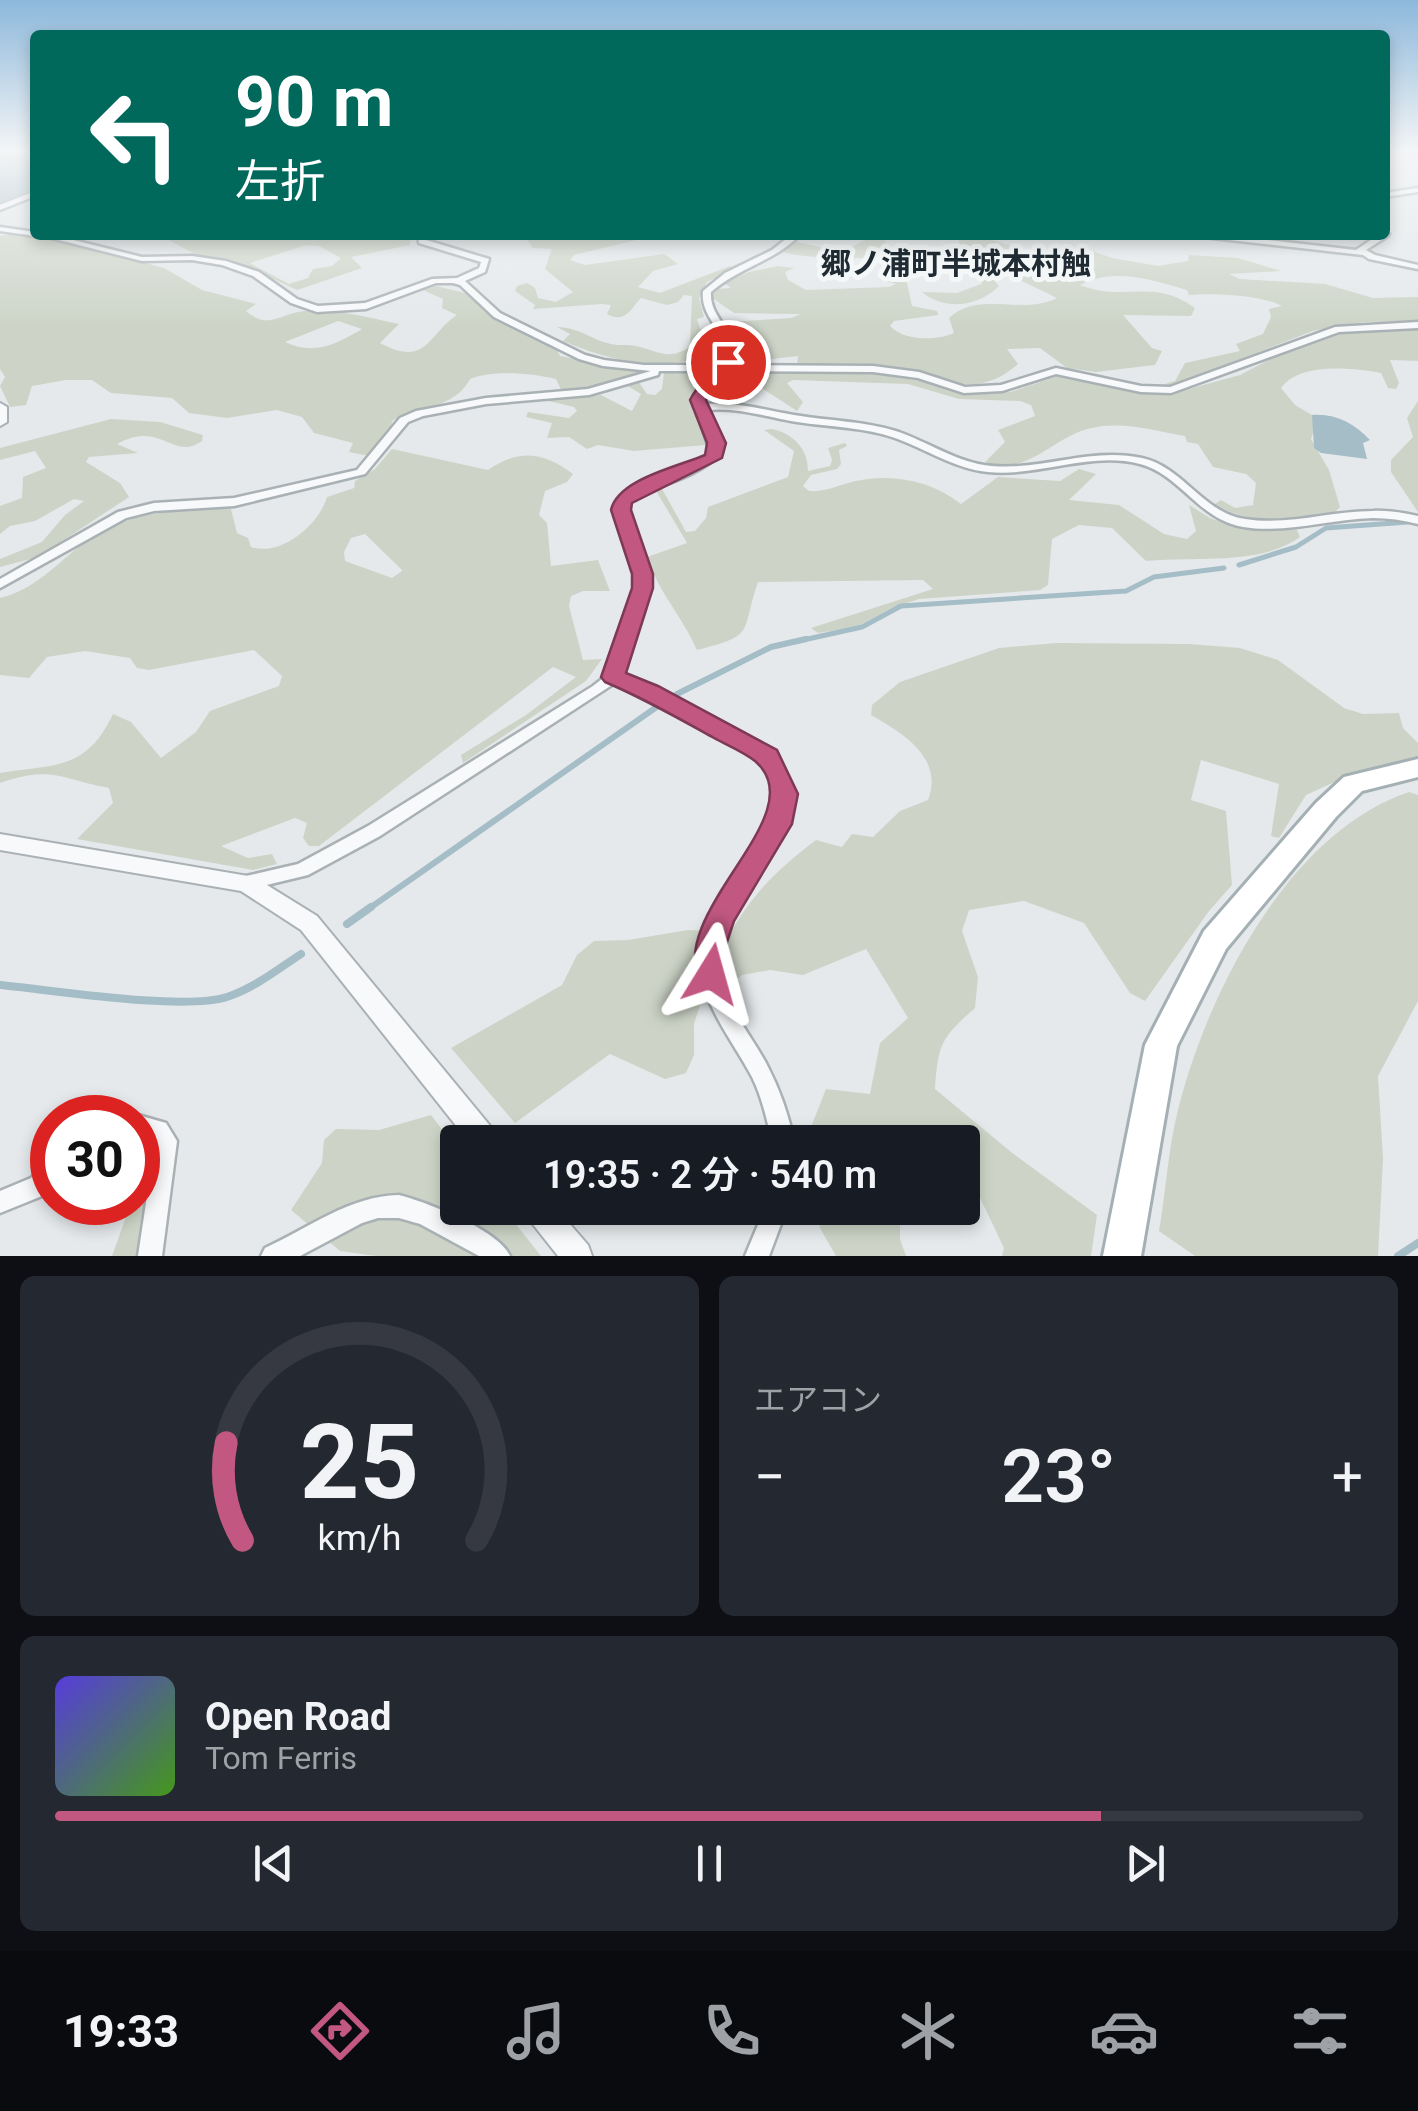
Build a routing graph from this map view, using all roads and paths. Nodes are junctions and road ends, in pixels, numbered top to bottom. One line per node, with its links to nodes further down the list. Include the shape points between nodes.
1 (0, 229): 2 (street)
2 (30, 233)
3 (64, 240): 10 (street, via 142,259 223,263 316,309 366,306 434,281)
4 (422, 240): 10 (street, via 486,262)
5 (790, 240): 13 (street, via 707,291 706,305 730,336)
6 (1247, 240): 8 (street)
7 (1375, 240): 8 (street)
8 (1362, 253): 9 (street)
9 (1418, 267)
10 (458, 282): 12 (street, via 486,308 582,358)
11 (1418, 325): 13 (street, via 1338,329 1161,391 1056,372 978,390 873,369)
12 (672, 368): 13 (street); 18 (street, via 601,390 420,413 404,420 361,472 234,502 122,514)
13 (726, 368): 15 (street, via 700,392)
14 (0, 407): 16 (street)
15 (701, 408): 17 (street, via 738,404 786,418 875,429 990,469 1140,461 1180,481 1210,512 1243,524 1380,514); 19 (street, via 716,443 713,458 623,501 642,588)
16 (0, 422)
17 (1418, 520)
18 (0, 584)
19 (613, 677): 22 (street, via 374,831 302,870); 24 (street, via 752,747 777,772 785,794 778,824 710,945 722,1008 760,1072)
20 (1418, 768): 37 (main road, via 1353,784 1215,940 1161,1045)
21 (0, 842): 22 (street)
22 (246, 882): 23 (street, via 309,923)
23 (472, 1125)
24 (779, 1125)
25 (160, 1133): 26 (street, via 166,1141)
26 (160, 1184)
27 (30, 1190): 28 (street)
28 (0, 1202)
29 (154, 1225): 32 (street)
30 (552, 1225): 35 (street)
31 (769, 1225): 36 (street)
32 (150, 1256)
33 (273, 1256): 34 (street, via 390,1203 422,1210)
34 (498, 1256)
35 (577, 1256)
36 (757, 1256)
37 (1122, 1256)

